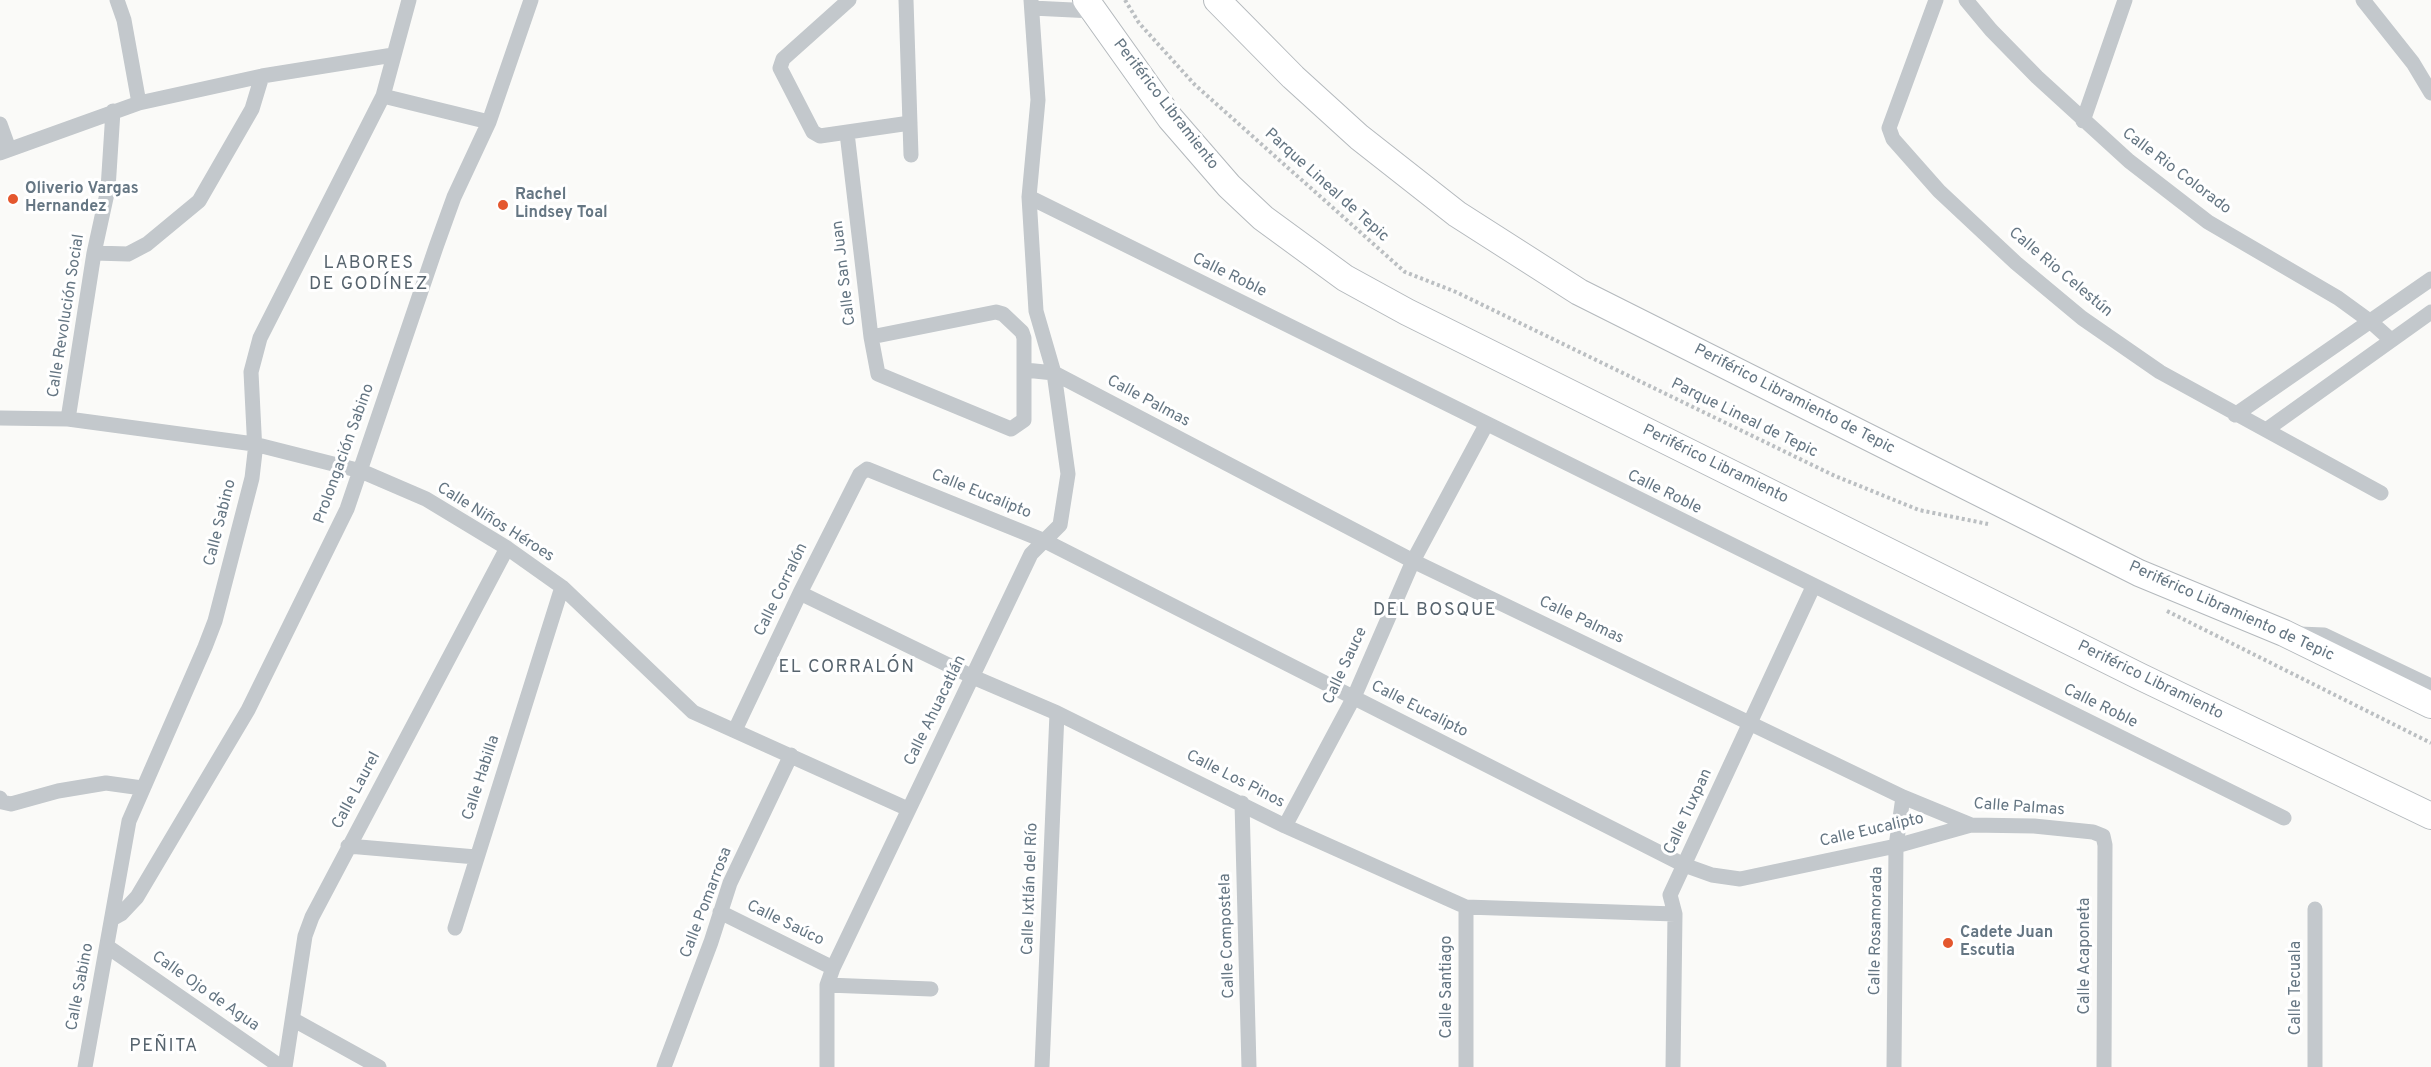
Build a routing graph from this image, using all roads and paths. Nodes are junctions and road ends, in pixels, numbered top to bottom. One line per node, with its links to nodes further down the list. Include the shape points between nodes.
1 (117, 0): 18 (street)
2 (409, 0): 14 (street, Calle Sabino)
3 (531, 0): 21 (street, Prolongación Sabino)
4 (849, 0): 24 (street, via 783,59 780,68 813,132 820,136)
5 (906, 0): 22 (street)
6 (1125, 0): 45 (path, Parque Lineal de Tepic, via 1139,23 1195,85 1405,272 1456,292 1835,476 1919,510)
7 (1217, 0): 53 (highway, Periférico Libramiento de Tepic, via 1359,137 1457,214 1579,292 2139,573)
8 (1936, 0): 36 (street, Calle Rio Celestún, via 1889,128 1893,139 1939,191 2074,311 2160,372)
9 (1966, 0): 20 (street, Calle Rio Colorado, via 2014,54)
10 (2125, 0): 20 (street)
11 (2363, 0): 16 (street, via 2413,63)
12 (1031, 4): 13 (street); 27 (street, Calle Ahuacatlán, via 1038,100)
13 (1090, 5): 68 (highway, Periférico Libramiento, via 1170,118 1229,186 1263,218 1346,278 1417,318 2119,667)
14 (393, 55): 15 (street); 17 (street, Calle Sabino)
15 (262, 76): 18 (street); 28 (street, via 252,109 199,201 147,244 128,254)
16 (2431, 93)
17 (383, 96): 21 (street); 41 (street, Calle Sabino, via 260,338 251,372)
18 (139, 104): 19 (street)
19 (113, 111): 25 (street); 28 (street, Calle Revolución Social, via 108,189)
20 (2083, 121): 31 (street, Calle Rio Colorado, via 2208,222 2338,298)
21 (489, 122): 43 (street, Prolongación Sabino, via 454,197)
22 (910, 123): 24 (street); 26 (street)
23 (0, 124): 25 (street)
24 (847, 133): 32 (street, Calle San Juan)
25 (5, 151)
26 (910, 155)
27 (1029, 197): 35 (street, Calle Ahuacatlán, via 1036,311); 39 (street, Calle Roble)
28 (94, 253): 38 (street, Calle Revolución Social)
29 (2431, 279): 31 (street)
30 (2431, 312): 33 (street)
31 (2371, 322): 33 (street, Calle Rio Colorado); 36 (street)
32 (871, 337): 34 (street, via 996,312 1022,332); 34 (street, Calle San Juan, via 878,374 1011,429 1024,420)
33 (2391, 340): 40 (street)
34 (1025, 370): 35 (street)
35 (1054, 373): 46 (street, Calle Ahuacatlán, via 1068,474 1060,525); 48 (street, Calle Palmas)
36 (2235, 415): 40 (street, Calle Rio Celestún)
37 (0, 418): 38 (street, Calle Niños Héroes)
38 (69, 419): 41 (street, Calle Niños Héroes)
39 (1486, 424): 48 (street, Calle Sauce); 50 (street, Calle Roble)
40 (2265, 430): 44 (street, Calle Rio Celestún)
41 (254, 444): 43 (street, Calle Niños Héroes); 63 (street, Calle Sabino, via 252,478 214,621)
42 (867, 469): 46 (street, Calle Eucalipto); 51 (street, Calle Corralón, via 860,474)
43 (361, 471): 47 (street, Calle Niños Héroes, via 426,500); 81 (street, Prolongación Sabino, via 347,509 248,710 137,897)
44 (2381, 493)
45 (1998, 528)
46 (1045, 541): 54 (street, Calle Ahuacatlán, via 1031,554); 56 (street, Calle Eucalipto)
47 (507, 548): 49 (street, Calle Niños Héroes); 73 (street, Calle Laurel)
48 (1413, 561): 56 (street, Calle Sauce); 59 (street, Calle Palmas)
49 (562, 587): 60 (street, Calle Niños Héroes, via 693,712); 75 (street, Calle Habilla)
50 (1813, 587): 59 (street, Calle Tuxpan); 69 (street, Calle Roble)
51 (800, 593): 54 (street, Calle Los Pinos); 60 (street, Calle Corralón)
52 (2162, 608): 61 (path)
53 (2284, 633): 55 (street, via 2324,635); 57 (highway, Periférico Libramiento de Tepic)
54 (973, 677): 58 (street, Calle Los Pinos); 67 (street, Calle Ahuacatlán)
55 (2431, 686)
56 (1354, 697): 71 (street, Calle Sauce); 76 (street, Calle Eucalipto)
57 (2431, 705)
58 (1057, 713): 66 (street, Calle Los Pinos); 93 (street, Calle Ixtlán del Río)
59 (1750, 722): 64 (street, Calle Palmas); 76 (street, Calle Tuxpan)
60 (735, 730): 62 (street, Calle Niños Héroes)
61 (2431, 743)
62 (791, 755): 67 (street, Calle Niños Héroes); 79 (street, Calle Pomarrosa)
63 (142, 789): 65 (street, via 106,783 58,790 11,804); 81 (street, Calle Sabino, via 129,821)
64 (1903, 796): 70 (street, Calle Palmas); 74 (street, Calle Rosamorada)
65 (0, 798)
66 (1242, 803): 71 (street, Calle Los Pinos); 94 (street, Calle Compostela)
67 (908, 809): 84 (street, Calle Ahuacatlán)
68 (2431, 816)
69 (2284, 818)
70 (1971, 825): 72 (street, Calle Palmas, via 2093,832 2103,836); 74 (street, Calle Eucalipto)
71 (1286, 826): 77 (street, Calle Los Pinos)
72 (2105, 845): 98 (street, Calle Acaponeta)
73 (348, 846): 75 (street); 87 (street, Calle Laurel, via 305,936)
74 (1896, 846): 76 (street, Calle Eucalipto, via 1740,879); 97 (street, Calle Rosamorada)
75 (476, 856): 82 (street, Calle Habilla)
76 (1684, 866): 80 (street, Calle Tuxpan, via 1670,895)
77 (1466, 907): 80 (street, Calle Los Pinos); 95 (street, Calle Santiago)
78 (2315, 909): 99 (street, Calle Tecuala)
79 (720, 912): 84 (street, Calle Saúco); 91 (street, Calle Pomarrosa)
80 (1675, 914): 96 (street, Calle Tuxpan)
81 (112, 919): 83 (street, Calle Sabino)
82 (454, 928)
83 (108, 947): 88 (street, Calle Sabino); 89 (street, Calle Ojo de Agua)
84 (833, 968): 85 (street, Calle Ahuacatlán)
85 (826, 985): 86 (street); 92 (street, Calle Ahuacatlán)
86 (931, 989)
87 (294, 1020): 89 (street, Calle Laurel); 90 (street)
88 (85, 1067)
89 (283, 1067)
90 (379, 1067)
91 (664, 1067)
92 (826, 1067)
93 (1042, 1067)
94 (1250, 1067)
95 (1466, 1067)
96 (1673, 1067)
97 (1894, 1067)
98 (2104, 1067)
99 (2315, 1067)

